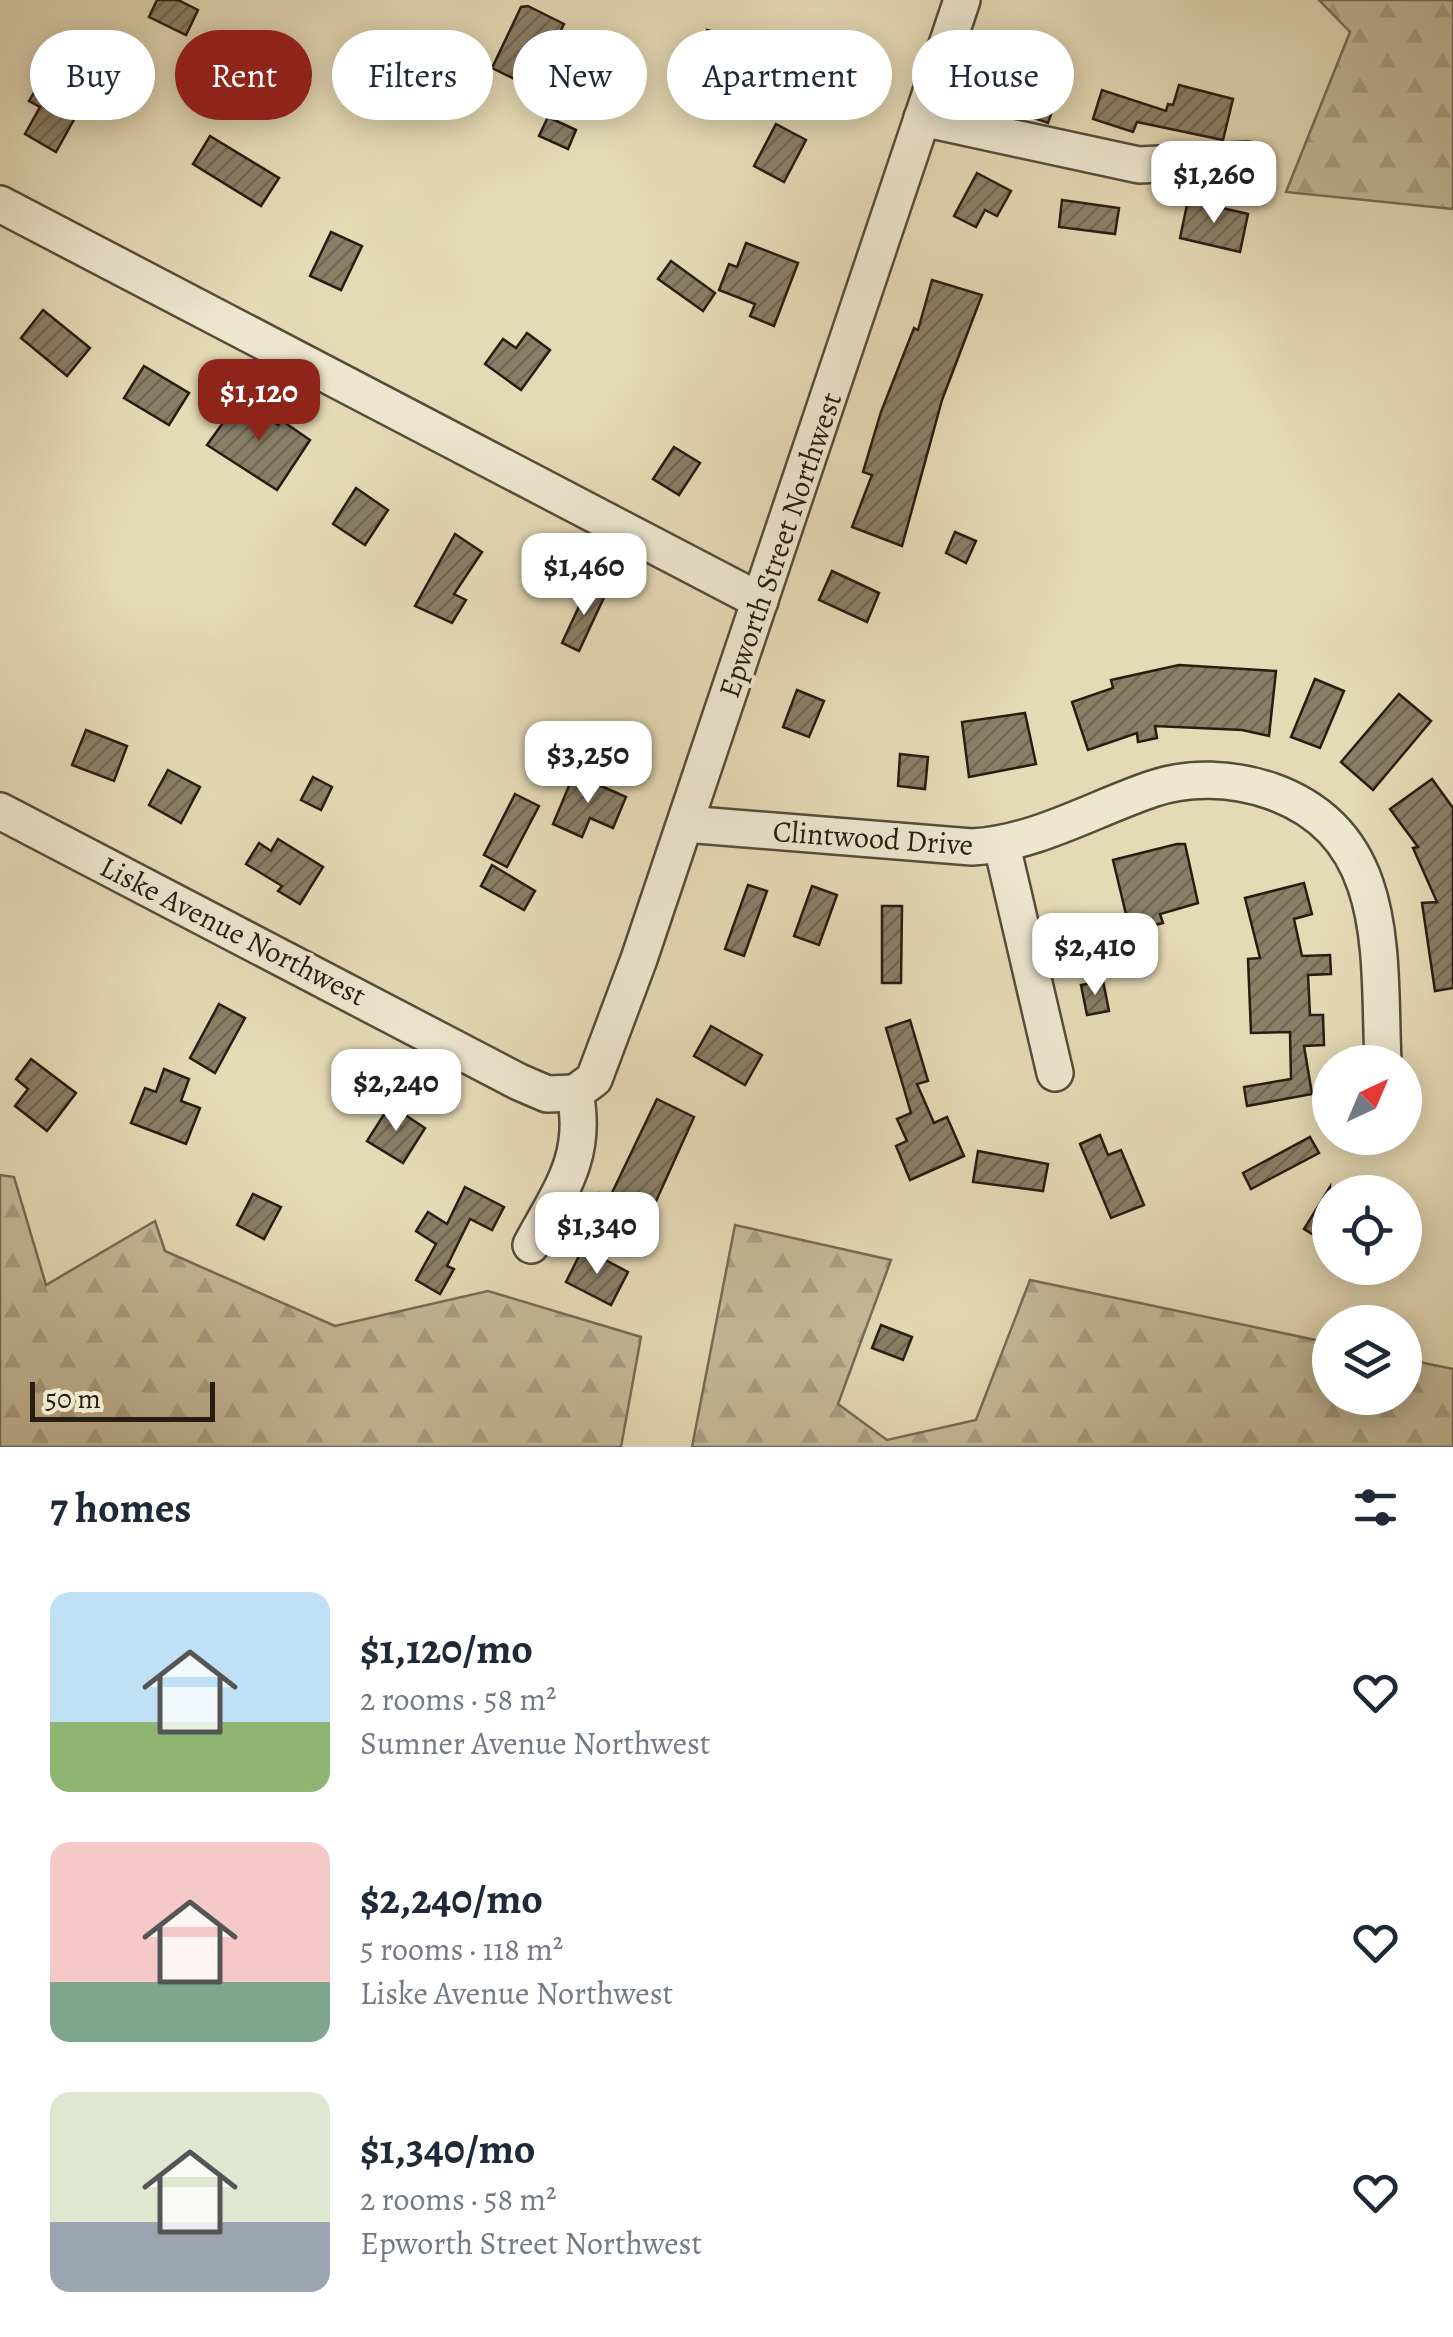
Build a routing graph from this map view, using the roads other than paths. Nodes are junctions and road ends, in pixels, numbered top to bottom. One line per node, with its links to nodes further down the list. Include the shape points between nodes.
1 (962, 0): 2 (street, Epworth Street Northwest)
2 (952, 30)
3 (921, 120): 7 (street, Epworth Street Northwest)
4 (931, 120): 5 (street, via 1139,165)
5 (1248, 160)
6 (0, 204): 7 (street)
7 (760, 601): 9 (street, Epworth Street Northwest)
8 (0, 811): 13 (street, Liske Avenue Northwest, via 520,1082 547,1094)
9 (685, 824): 10 (street, Clintwood Drive); 13 (street, Epworth Street Northwest, via 594,1079)
10 (1002, 846): 11 (street, Clintwood Drive, via 1156,787 1196,780 1247,782 1291,798 1348,845 1368,888 1376,920); 12 (street)
11 (1382, 1045)
12 (1054, 1073)
13 (575, 1093): 14 (street, via 582,1128 577,1157)
14 (531, 1246)

